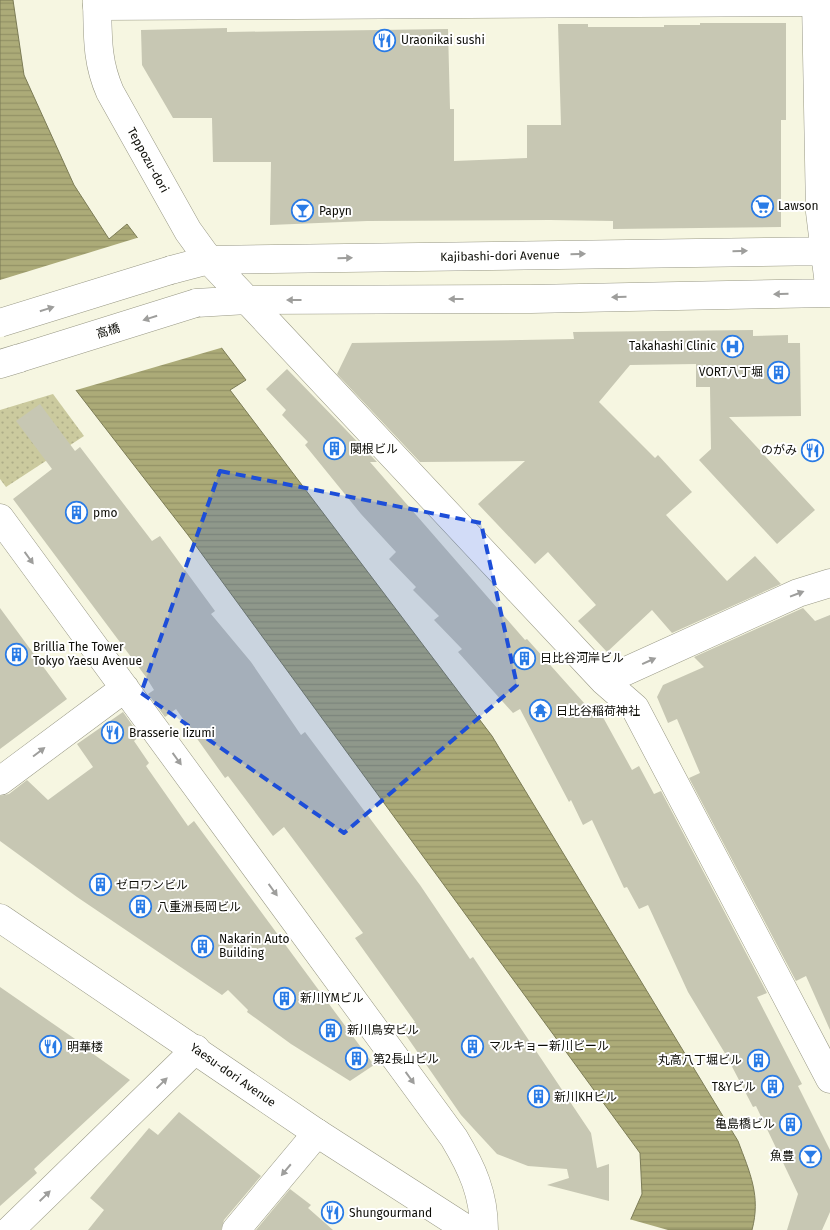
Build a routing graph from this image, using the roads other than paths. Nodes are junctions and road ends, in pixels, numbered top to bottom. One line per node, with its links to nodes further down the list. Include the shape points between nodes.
1 (821, 2): 2 (street); 3 (street, via 820,212)
2 (97, 3): 4 (street, Teppozu-dori, via 101,72 188,231)
3 (827, 251): 4 (street, Kajibashi-dori Avenue, one-way to 3); 5 (street)
4 (209, 260): 6 (street, Teppozu-dori); 7 (street, Kajibashi-dori Avenue, one-way to 4, bridge)
5 (830, 294): 6 (street, one-way to 6)
6 (247, 300): 8 (street, 高橋, one-way to 8, bridge, via 196,303); 11 (street, Teppozu-dori)
7 (0, 323)
8 (10, 361)
9 (0, 518): 12 (street, one-way to 12)
10 (830, 583): 11 (street, one-way to 10, via 798,593)
11 (604, 681): 16 (street, Teppozu-dori, via 636,708)
12 (125, 688): 13 (street, one-way to 12); 21 (street, one-way to 21, via 454,1138 478,1181 484,1208)
13 (0, 781)
14 (0, 918): 15 (street, Yaesu-dori Avenue)
15 (196, 1049): 17 (street, Yaesu-dori Avenue); 18 (street, one-way to 15)
16 (830, 1079)
17 (317, 1133): 19 (street, one-way to 19); 20 (street, Yaesu-dori Avenue)
18 (10, 1230)
19 (236, 1230)
20 (468, 1230)
21 (484, 1230)

